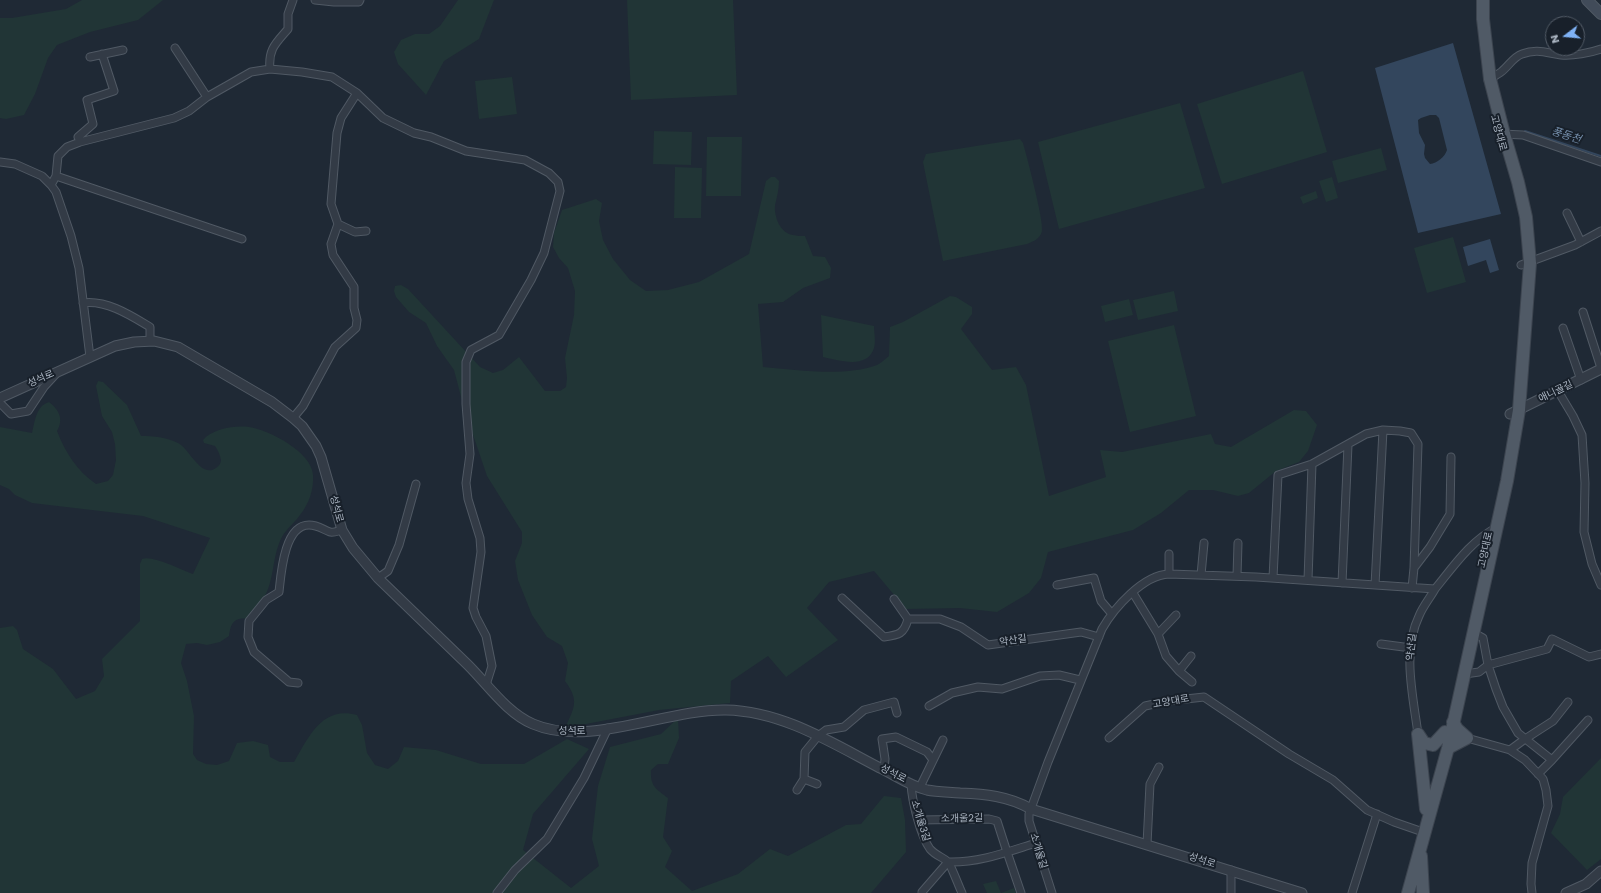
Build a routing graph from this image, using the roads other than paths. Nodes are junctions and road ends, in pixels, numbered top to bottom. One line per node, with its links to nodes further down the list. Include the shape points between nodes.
1 (293, 0): 15 (street, via 288,14 288,29 273,46 269,59)
2 (315, 0): 3 (street)
3 (360, 0)
4 (1478, 0): 16 (main road, 고양대로, via 1479,43)
5 (1483, 0): 9 (main road, 고양대로)
6 (1490, 0): 9 (main road)
7 (1587, 0): 8 (main road)
8 (1601, 14)
9 (1483, 19): 16 (main road, 고양대로)
10 (175, 48): 18 (street)
11 (1601, 49): 16 (street, via 1581,54 1562,55 1532,51 1521,54)
12 (123, 50): 13 (street)
13 (102, 54): 14 (street); 20 (street, via 114,91 87,100 93,124 78,137)
14 (90, 57)
15 (270, 69): 17 (street, via 332,77); 18 (street, via 251,72)
16 (1487, 81): 19 (main road, 고양대로)
17 (357, 93): 26 (street, via 341,118 337,133 331,204); 87 (street, via 383,118 414,134 431,137 466,151 525,160 549,173 558,182 560,191 544,253 531,280 499,335 471,350 466,362 470,454 466,483 468,499 478,527 481,552 473,608 486,636 492,666)
18 (207, 97): 20 (street, via 189,111 174,118)
19 (1501, 134): 22 (street, via 1523,135); 31 (main road, 고양대로, via 1520,220)
20 (80, 142): 23 (street, via 67,147 58,156)
21 (0, 162): 24 (street, via 15,164 42,176)
22 (1601, 162)
23 (56, 176): 24 (street); 29 (street)
24 (51, 185): 32 (street, via 56,192 71,236 79,268)
25 (1567, 213): 30 (street)
26 (338, 224): 27 (street, via 355,232); 44 (street, via 331,244 333,255 354,287 356,328 335,347 303,406)
27 (366, 231)
28 (1601, 231): 30 (street)
29 (242, 240)
30 (1581, 242): 31 (street)
31 (1525, 264): 43 (main road, 고양대로)
32 (83, 303): 35 (street, via 110,305 136,318 150,327); 36 (street)
33 (1583, 312): 37 (street)
34 (1563, 328): 39 (street)
35 (150, 341): 36 (street, 성석로, via 115,346); 44 (street, 성석로, via 172,345 200,358 272,402)
36 (90, 357): 38 (street, 성석로)
37 (1601, 368): 39 (street, 애니골길)
38 (57, 372): 41 (street, 성석로); 42 (street, via 28,411 11,414)
39 (1581, 380): 40 (street, 애니골길)
40 (1558, 391): 43 (street, 애니골길); 64 (street, via 1582,435 1584,532 1592,564)
41 (0, 398)
42 (0, 403)
43 (1514, 412): 50 (main road, 고양대로)
44 (293, 418): 51 (street, 성석로, via 302,426 322,457)
45 (1383, 430): 46 (street, via 1366,434); 55 (street, via 1411,433 1418,444); 63 (street)
46 (1348, 446): 48 (street); 62 (street)
47 (1451, 457): 55 (street, via 1450,514)
48 (1312, 464): 60 (street, via 1278,475); 61 (street)
49 (416, 484): 59 (street, via 399,545 388,570)
50 (1494, 529): 67 (street, 약산길, via 1463,554); 74 (main road, 고양대로); 94 (main road, 고양대로)
51 (342, 530): 59 (street, 성석로); 86 (street, via 331,532 319,526 307,525 297,530 288,543 278,592 266,600 249,621 248,637 254,652 289,682)
52 (1204, 543): 57 (street)
53 (1238, 544): 58 (street)
54 (1170, 554): 56 (street)
55 (1414, 568): 66 (street)
56 (1169, 574): 57 (street); 68 (street, via 1152,577)
57 (1201, 575): 58 (street)
58 (1237, 576): 60 (street)
59 (378, 578): 87 (street, 성석로)
60 (1273, 578): 61 (street)
61 (1308, 580): 62 (street)
62 (1342, 583): 63 (street)
63 (1375, 585): 66 (street)
64 (1601, 585)
65 (1057, 586): 71 (street, via 1094,578 1102,601)
66 (1412, 588): 67 (street)
67 (1435, 590): 78 (street, 약산길, via 1414,628)
68 (1133, 593): 71 (street); 75 (street)
69 (842, 598): 73 (street, via 884,637 896,636 905,629)
70 (894, 599): 73 (street)
71 (1112, 614): 76 (street)
72 (1176, 615): 75 (street)
73 (908, 619): 76 (street, 약산길, via 940,619 961,627 988,645 1081,632)
74 (1474, 633): 81 (street, via 1483,638); 83 (main road, 고양대로)
75 (1158, 634): 82 (street, via 1166,656)
76 (1099, 637): 84 (street)
77 (1381, 644): 78 (street)
78 (1411, 648): 95 (street, 약산길)
79 (1601, 654): 81 (street, via 1590,656 1552,639 1547,649)
80 (1192, 656): 82 (street)
81 (1488, 665): 83 (street, via 1479,672); 99 (street, via 1503,707 1518,733)
82 (1179, 671): 85 (street)
83 (1465, 674): 92 (main road, 고양대로)
84 (1080, 680): 89 (street, via 1059,675 1040,676 1002,689 978,686 952,693); 112 (street)
85 (1192, 682)
86 (298, 683)
87 (486, 685): 93 (street, 성석로, via 522,719 539,726 558,732)
88 (1568, 702): 99 (street, via 1553,721)
89 (929, 706)
90 (898, 713): 96 (street, via 894,702 864,710 844,727 826,730)
91 (1588, 720): 104 (street)
92 (1454, 722): 98 (main road, via 1457,729); 101 (main road, 고양대로)
93 (608, 728): 96 (street, 성석로, via 725,710 749,711 784,721); 125 (street, via 584,778 547,839 515,870)
94 (1445, 732): 95 (main road, via 1433,745 1424,743); 113 (main road, 고양대로)
95 (1418, 734): 113 (main road)
96 (818, 736): 106 (street, 성석로); 108 (street, via 805,752)
97 (1109, 738): 114 (street, 고양대로, via 1146,706 1204,697 1333,780 1367,810)
98 (1467, 738): 101 (main road); 102 (street)
99 (1525, 739): 102 (street); 104 (street)
100 (943, 740): 103 (street)
101 (1448, 748): 119 (main road, 고양대로)
102 (1510, 750): 107 (street, via 1525,760)
103 (933, 760): 106 (street, via 927,752 896,737 882,739); 110 (street)
104 (1552, 760): 107 (street)
105 (1159, 767): 118 (street, via 1150,784)
106 (884, 770): 110 (street, 성석로)
107 (1538, 774): 135 (street, via 1543,779 1548,806 1532,863)
108 (804, 779): 109 (street); 111 (street)
109 (817, 784)
110 (916, 786): 112 (street, 성석로, via 937,792 999,796); 115 (street, 소개울3길, via 912,791)
111 (797, 790)
112 (1031, 808): 117 (street, 소개울길, via 1028,818); 118 (street, 성석로)
113 (1426, 809): 116 (main road, 고양대로)
114 (1377, 814): 116 (street, 고양대로); 131 (street)
115 (918, 820): 120 (street, 소개울2길, via 997,821); 121 (street, 소개울3길, via 931,850)
116 (1420, 831): 132 (main road, 고양대로)
117 (1036, 843): 120 (street); 128 (street, 소개울길)
118 (1147, 844): 122 (street, 성석로)
119 (1421, 844): 133 (main road, 고양대로); 134 (main road)
120 (1007, 852): 121 (street, via 963,862); 127 (street, 소개울2길)
121 (948, 862): 124 (street); 126 (street)
122 (1231, 870): 129 (street); 130 (street, 성석로)
123 (1601, 871): 136 (street, via 1586,884)
124 (922, 892)
125 (498, 893)
126 (962, 893)
127 (1021, 893)
128 (1052, 893)
129 (1231, 893)
130 (1302, 893)
131 (1352, 893)
132 (1402, 893)
133 (1408, 893)
134 (1423, 893)
135 (1532, 893)
136 (1566, 893)

